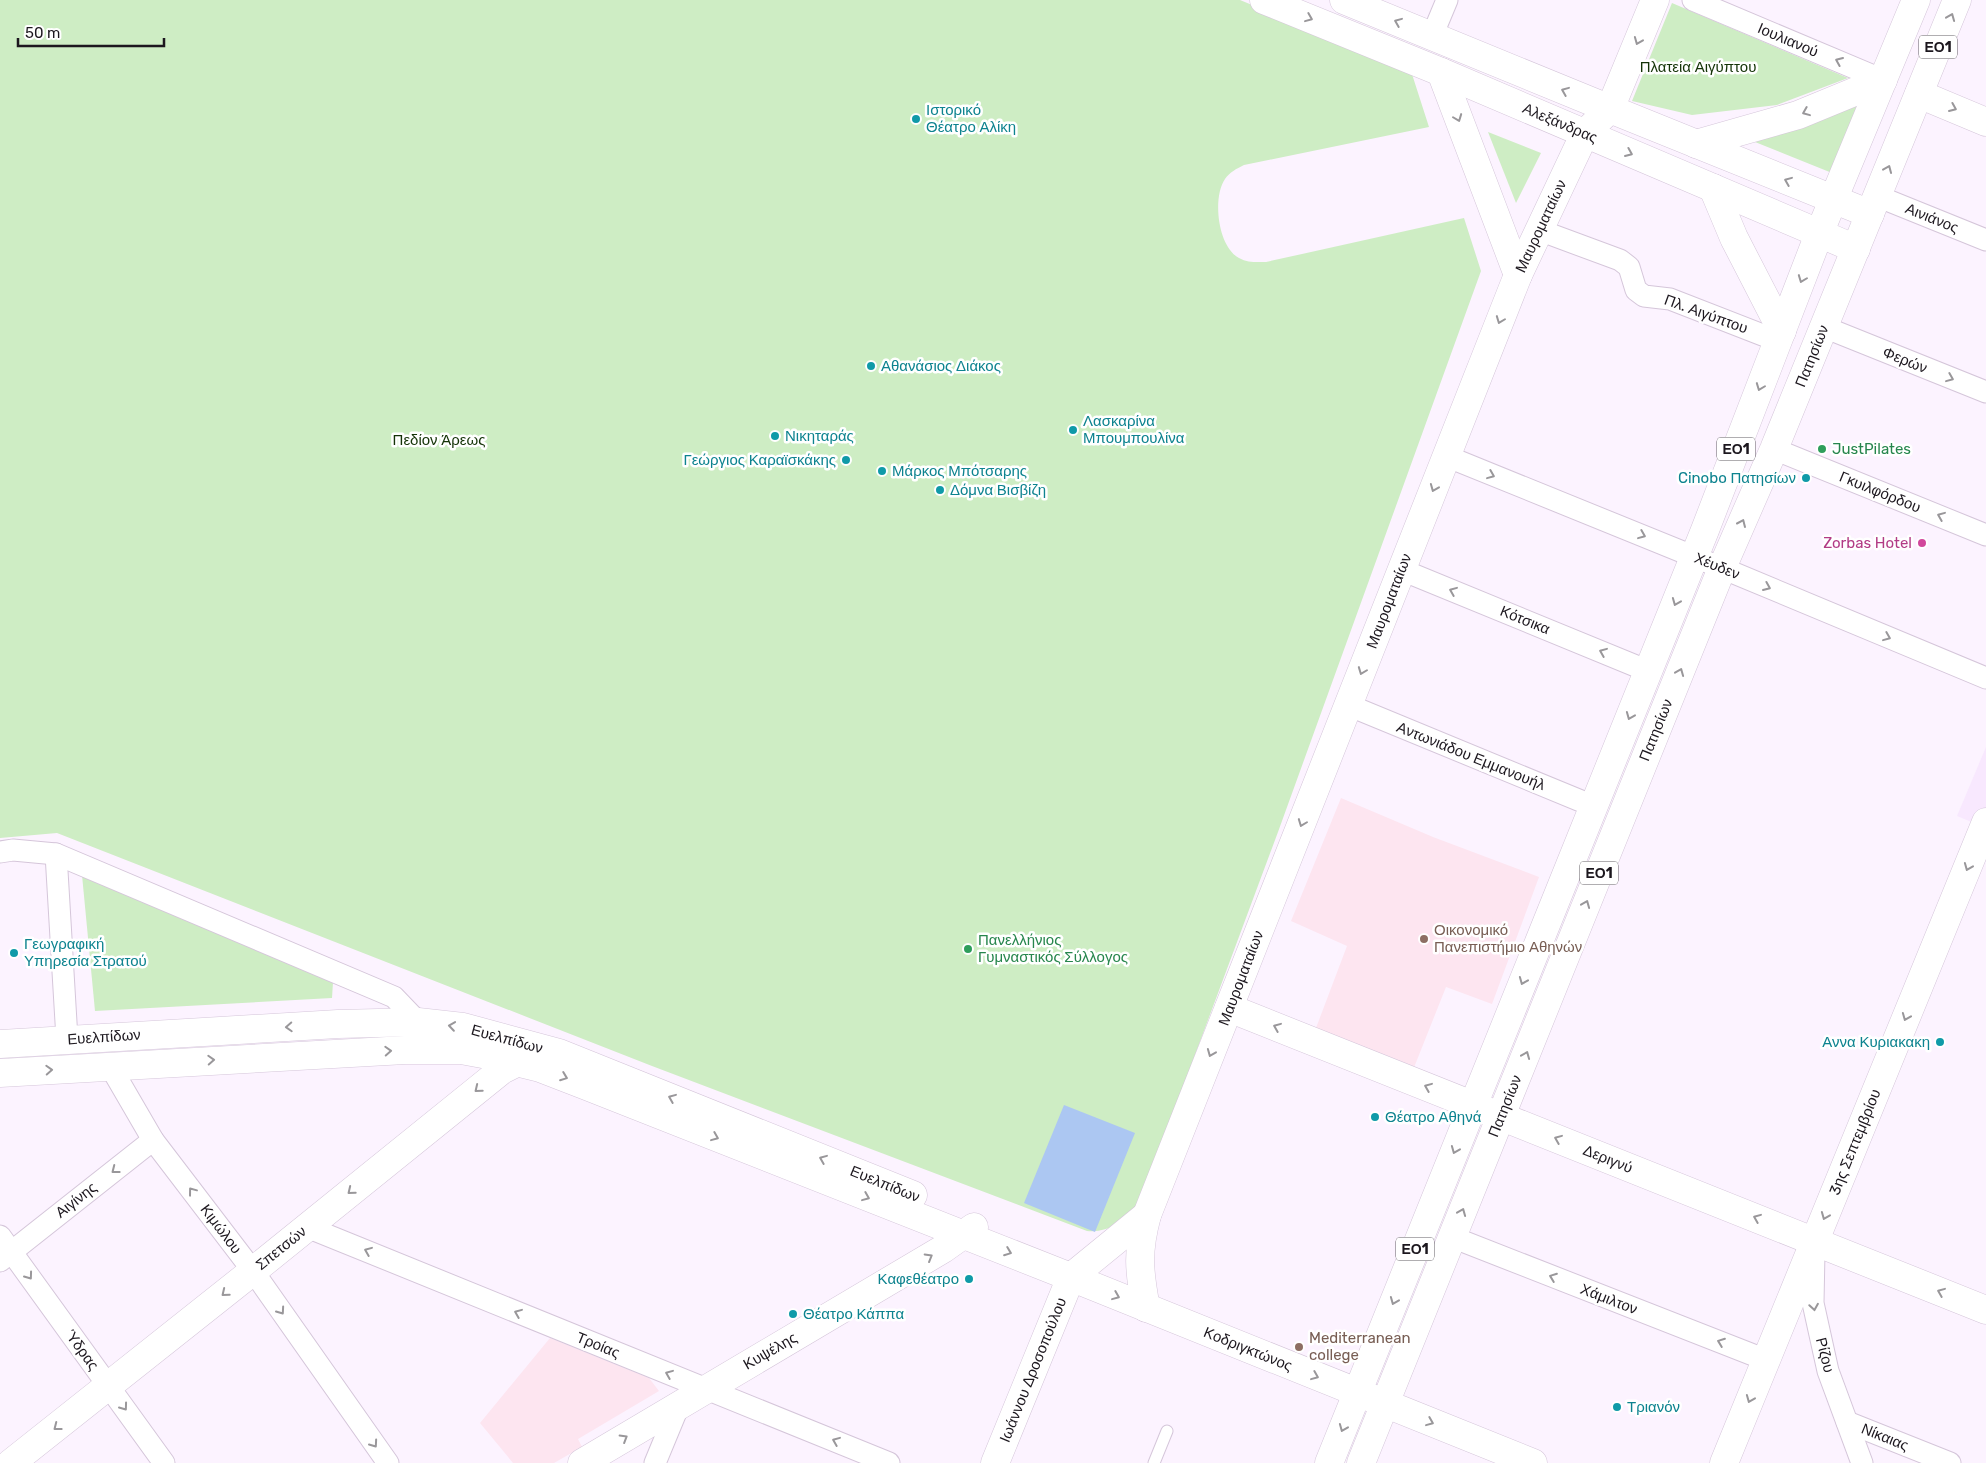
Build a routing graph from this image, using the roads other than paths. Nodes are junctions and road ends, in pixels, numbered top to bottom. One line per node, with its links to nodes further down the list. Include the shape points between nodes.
1 (1264, 0): 9 (main road, Αλεξάνδρας, one-way to 9)
2 (1344, 0): 8 (main road, Αλεξάνδρας, one-way to 2)
3 (1447, 0): 8 (street)
4 (1655, 0): 12 (main road, Μαυροματαίων, one-way to 12)
5 (1693, 0): 10 (street, Ιουλιανού, one-way to 5)
6 (1916, 0): 10 (main road, Πατησίων / ΕΟ1)
7 (1958, 0): 11 (main road, Πατησίων / ΕΟ1, one-way to 7)
8 (1432, 36): 12 (main road, Αλεξάνδρας, one-way to 8)
9 (1441, 72): 14 (main road, Αλεξάνδρας); 23 (main road, one-way to 23)
10 (1883, 80): 15 (main road, one-way to 15, via 1798,115); 17 (main road, Πατησίων / ΕΟ1)
11 (1919, 94): 13 (main road, one-way to 13); 18 (main road, Πατησίων / ΕΟ1, one-way to 11)
12 (1610, 109): 14 (main road, Μαυροματαίων); 15 (main road, Αλεξάνδρας)
13 (1986, 122)
14 (1585, 133): 16 (main road, Αλεξάνδρας, one-way to 16); 20 (main road, Μαυροματαίων)
15 (1696, 144): 17 (main road, Αλεξάνδρας, one-way to 15)
16 (1713, 188): 19 (main road, Αλεξάνδρας); 25 (main road)
17 (1834, 199): 18 (main road, Αλεξάνδρας); 19 (main road, Πατησίων / ΕΟ1)
18 (1873, 205): 21 (street, Αινιάνος); 22 (main road, Πατησίων / ΕΟ1)
19 (1820, 234): 22 (main road, Αλεξάνδρας); 25 (main road, Πατησίων / ΕΟ1, one-way to 25)
20 (1537, 235): 23 (main road, Μαυροματαίων); 25 (street, Πλ. Αιγύπτου, via 1620,260 1629,267 1636,290 1644,296 1670,299)
21 (1986, 240)
22 (1856, 249): 24 (main road, Πατησίων / ΕΟ1)
23 (1518, 275): 28 (main road, Μαυροματαίων, one-way to 28)
24 (1824, 327): 26 (street, Φερών, one-way to 26); 27 (main road, Πατησίων / ΕΟ1)
25 (1780, 336): 30 (main road, Πατησίων / ΕΟ1, one-way to 30)
26 (1986, 392)
27 (1774, 449): 29 (street, Γκυιλφόρδου, one-way to 27); 31 (main road, Πατησίων / ΕΟ1, one-way to 27)
28 (1446, 456): 30 (street, Χέυδεν, one-way to 30); 32 (main road, Μαυροματαίων, one-way to 32)
29 (1986, 535)
30 (1694, 557): 31 (street, Χέυδεν); 33 (main road, Πατησίων / ΕΟ1, one-way to 33)
31 (1722, 568): 34 (street, Χέυδεν, one-way to 34); 51 (main road, Πατησίων / ΕΟ1, one-way to 31)
32 (1402, 570): 33 (street, Κότσικα, one-way to 32); 35 (main road, Μαυροματαίων, one-way to 35)
33 (1648, 671): 36 (main road, Πατησίων / ΕΟ1, one-way to 36)
34 (1986, 678)
35 (1348, 705): 36 (street, Αντωνιάδου Εμμανουήλ); 40 (main road, Μαυροματαίων, one-way to 40)
36 (1593, 806): 50 (main road, Πατησίων / ΕΟ1, one-way to 50)
37 (1986, 822): 57 (main road, 3ης Σεπτεμβρίου, one-way to 57)
38 (0, 852): 39 (street)
39 (56, 854): 41 (street, via 394,997); 43 (street)
40 (1229, 1008): 50 (main road, Δεριγνύ, one-way to 40); 53 (main road, Μαυροματαίων, one-way to 53)
41 (418, 1022): 42 (main road, Ευελπίδων); 46 (main road, Ευελπίδων, one-way to 41, via 463,1027)
42 (338, 1024): 43 (main road, Ευελπίδων, one-way to 43); 45 (street)
43 (67, 1039): 44 (main road, Ευελπίδων)
44 (0, 1044)
45 (339, 1053): 47 (main road, Ευελπίδων, one-way to 47, via 461,1050); 48 (main road, Ευελπίδων, one-way to 45)
46 (559, 1053): 47 (main road, Σπετσών, via 535,1055); 55 (main road, Ευελπίδων, one-way to 46)
47 (518, 1061): 54 (main road, Σπετσών, one-way to 54, via 502,1070); 55 (main road, Ευελπίδων, one-way to 55)
48 (110, 1066): 49 (main road, Ευελπίδων, one-way to 48); 52 (street, Κιμώλου)
49 (0, 1073)
50 (1473, 1105): 51 (main road, Δεριγνύ); 66 (main road, Πατησίων / ΕΟ1, one-way to 66)
51 (1501, 1116): 56 (main road, Πατησίων / ΕΟ1, one-way to 51); 57 (main road, Δεριγνύ, one-way to 51)
52 (153, 1140): 58 (street, Αιγίνης, one-way to 58); 59 (street, Κιμώλου, one-way to 52)
53 (1147, 1215): 60 (main road, Μαυροματαίων); 61 (main road, Μαυροματαίων, via 1139,1262)
54 (307, 1227): 59 (main road, Σπετσών); 65 (street, Τροίας, one-way to 54)
55 (972, 1229): 60 (main road, Κοδριγκτώνος); 65 (main road, Κυψέλης, one-way to 55)
56 (1452, 1237): 63 (street, Χάμιλτον, one-way to 56); 67 (main road, Πατησίων / ΕΟ1)
57 (1815, 1241): 62 (main road, Δεριγνύ, one-way to 57); 63 (main road, 3ης Σεπτεμβρίου); 69 (street, Ρίζου, one-way to 69, via 1813,1303 1828,1371)
58 (4, 1250): 64 (street, Ύδρας, one-way to 64)
59 (253, 1271): 64 (main road, Σπετσών, one-way to 64); 73 (street, Κιμώλου, one-way to 73)
60 (1079, 1271): 61 (main road, Κοδριγκτώνος, one-way to 61); 77 (main road, Ιωάννου Δροσοπούλου)
61 (1146, 1308): 66 (main road, Κοδριγκτώνος, one-way to 66)
62 (1986, 1310)
63 (1766, 1360): 82 (main road, 3ης Σεπτεμβρίου, one-way to 82)
64 (109, 1386): 71 (main road, Σπετσών, one-way to 71); 72 (street, Ύδρας, one-way to 72)
65 (706, 1389): 68 (main road, Κυψέλης); 76 (street, Τροίας, one-way to 65)
66 (1357, 1393): 67 (main road, Κοδριγκτώνος); 79 (main road, Πατησίων / ΕΟ1, one-way to 79)
67 (1385, 1404): 80 (main road, Πατησίων / ΕΟ1); 81 (main road, Κοδριγκτώνος, one-way to 81)
68 (678, 1405): 74 (main road, Κυψέλης, one-way to 68); 75 (street)
69 (1847, 1422): 83 (street, Ρίζου); 84 (street, Νίκαιας)
70 (1167, 1431): 78 (lane)
71 (19, 1461)
72 (164, 1463)
73 (388, 1463)
74 (582, 1463)
75 (654, 1463)
76 (889, 1463)
77 (995, 1463)
78 (1154, 1463)
79 (1329, 1463)
80 (1361, 1463)
81 (1533, 1463)
82 (1724, 1463)
83 (1862, 1463)
84 (1950, 1463)

